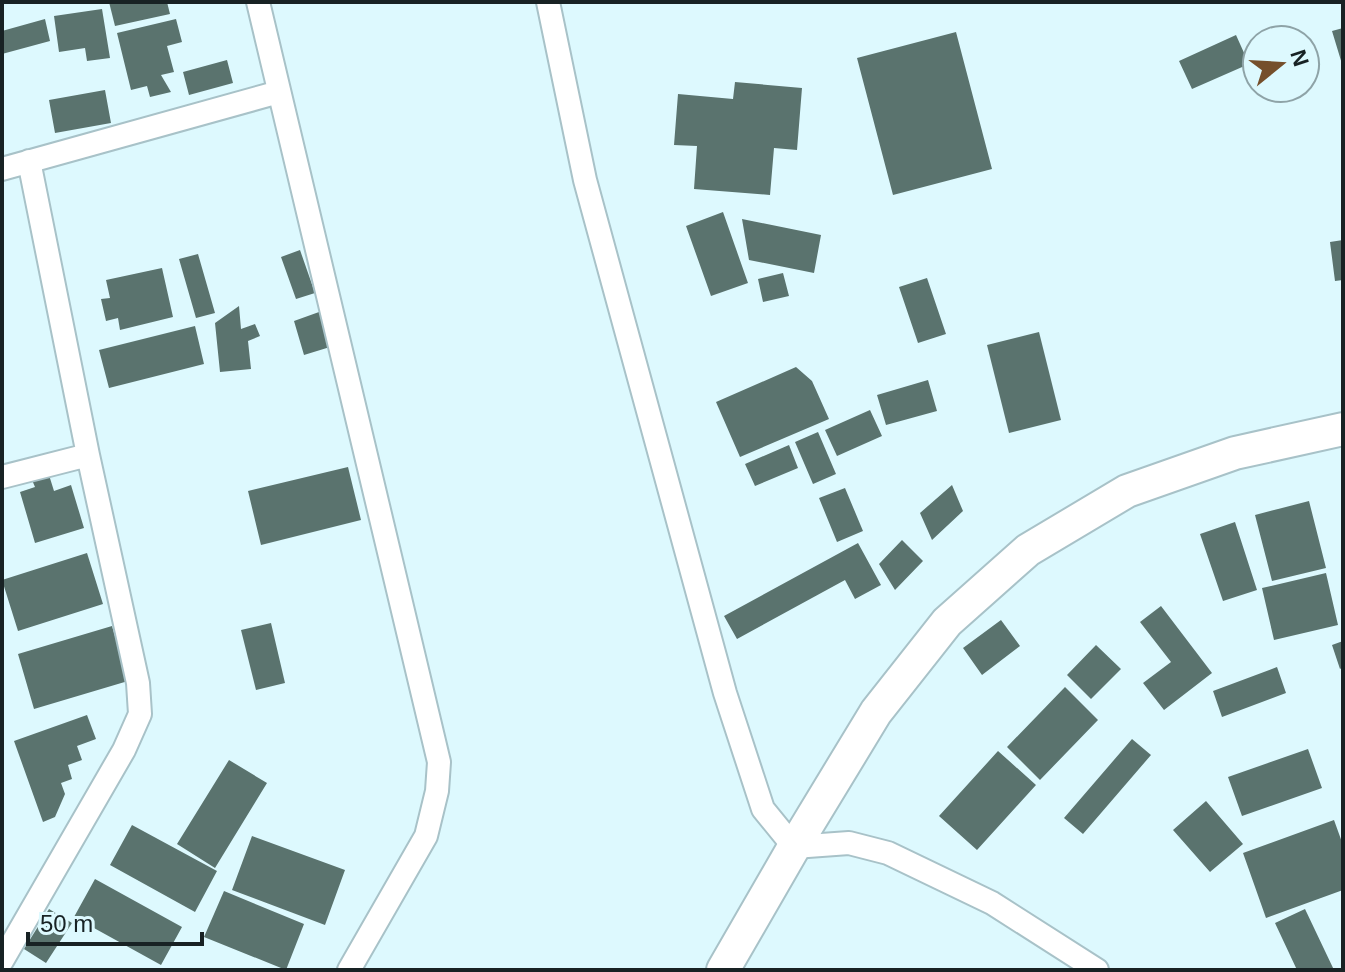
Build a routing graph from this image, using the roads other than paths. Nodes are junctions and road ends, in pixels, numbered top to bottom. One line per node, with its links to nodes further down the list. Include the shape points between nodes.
1 (258, 2): 3 (street)
2 (548, 2): 9 (street, via 585,180 725,693 763,809)
3 (279, 92): 4 (street); 11 (street, via 439,762 426,836)
4 (29, 161): 5 (street); 7 (street)
5 (2, 169)
6 (1343, 429): 9 (street, via 1235,453 1127,491 1028,550 947,622 920,656 876,712)
7 (88, 455): 8 (street); 10 (street, via 138,683 140,714)
8 (2, 477)
9 (794, 847): 12 (street); 13 (street, via 849,843 888,853 992,903)
10 (2, 961)
11 (349, 970)
12 (723, 970)
13 (1097, 970)

